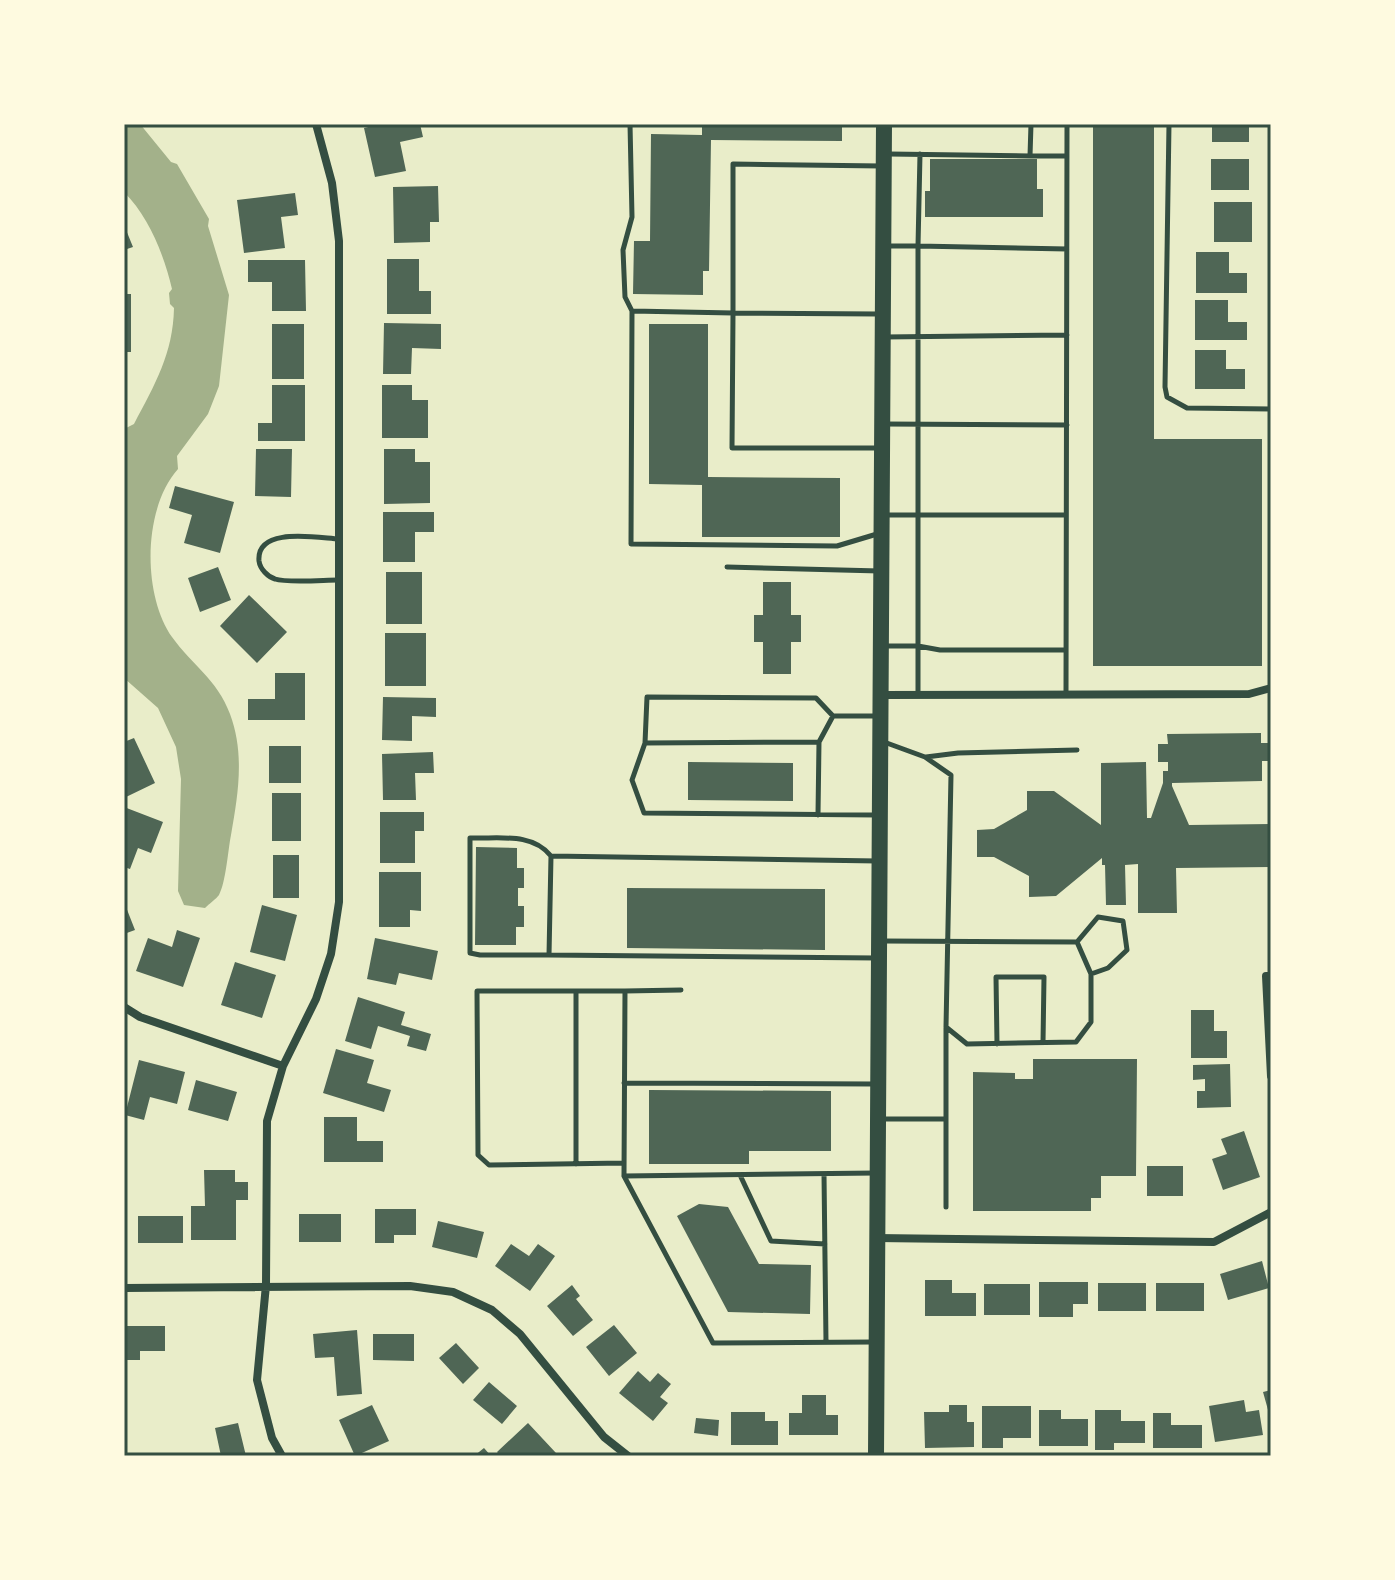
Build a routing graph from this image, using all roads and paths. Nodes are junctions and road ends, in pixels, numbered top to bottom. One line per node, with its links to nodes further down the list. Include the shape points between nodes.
1 (316, 124): 30 (street, via 332,183 339,241)
2 (630, 124): 15 (lane, via 632,217 623,250 625,297)
3 (884, 124): 11 (main road)
4 (1019, 124): 5 (lane)
5 (1031, 124): 9 (lane)
6 (1067, 124): 10 (lane)
7 (1169, 124): 21 (lane, via 1167,397 1187,408)
8 (920, 154): 9 (lane); 11 (lane); 13 (lane)
9 (1030, 156): 10 (lane)
10 (1067, 156): 14 (lane)
11 (884, 160): 12 (main road); 16 (lane, via 733,164)
12 (884, 246): 13 (lane); 17 (main road)
13 (918, 246): 14 (lane); 19 (lane)
14 (1067, 249): 18 (lane)
15 (632, 311): 16 (lane); 29 (lane, via 631,544 837,546)
16 (733, 313): 17 (lane); 25 (lane, via 732,448)
17 (883, 314): 20 (main road)
18 (1067, 335): 19 (lane); 23 (lane)
19 (918, 336): 20 (lane); 24 (lane)
20 (883, 337): 22 (main road)
21 (1271, 409)
22 (882, 424): 24 (lane); 25 (main road)
23 (1067, 425): 24 (lane); 28 (lane)
24 (918, 426): 26 (lane)
25 (882, 448): 27 (main road)
26 (918, 514): 27 (lane); 28 (lane); 35 (lane)
27 (881, 515): 29 (main road)
28 (1066, 515): 36 (lane)
29 (881, 533): 32 (main road)
30 (339, 539): 33 (street); 33 (lane, via 285,536 261,548 259,559 265,573 276,580)
31 (727, 567): 32 (lane)
32 (881, 571): 34 (main road)
33 (339, 580): 65 (street, via 339,902 331,954 316,999)
34 (881, 646): 35 (lane); 39 (main road)
35 (918, 646): 36 (lane); 40 (lane)
36 (1066, 650): 38 (lane)
37 (1271, 688): 38 (street, via 1249,694)
38 (1066, 694): 40 (street)
39 (880, 695): 40 (street); 42 (main road)
40 (918, 695)
41 (833, 716): 42 (lane); 44 (lane); 45 (lane, via 816,698 647,697)
42 (880, 716): 43 (main road)
43 (879, 740): 47 (lane); 49 (main road)
44 (819, 742): 45 (lane); 48 (lane)
45 (645, 743): 48 (lane, via 632,780 644,813)
46 (1077, 750): 47 (lane)
47 (925, 757): 52 (lane, via 951,775)
48 (818, 815): 49 (lane)
49 (879, 815): 51 (main road)
50 (551, 856): 51 (lane); 55 (lane); 55 (lane, via 542,845 526,839 470,838 470,953)
51 (879, 861): 54 (main road)
52 (948, 941): 53 (lane); 54 (lane); 62 (lane)
53 (1077, 942): 56 (lane); 56 (lane, via 1098,917 1123,921 1127,950 1108,968)
54 (878, 949): 55 (lane); 68 (main road)
55 (549, 955)
56 (1091, 974): 63 (lane, via 1091,1022 1076,1042)
57 (1268, 976): 66 (street)
58 (681, 990): 60 (lane)
59 (576, 991): 60 (lane); 72 (lane); 72 (lane, via 477,991 478,1155 489,1165)
60 (625, 991): 67 (lane)
61 (124, 1007): 65 (street)
62 (946, 1027): 64 (lane, via 967,1044); 70 (lane)
63 (1043, 1043): 64 (lane); 64 (lane, via 1044,977 996,977)
64 (997, 1044)
65 (283, 1066): 81 (street, via 267,1121)
66 (1271, 1076)
67 (624, 1083): 68 (lane); 71 (lane)
68 (878, 1084): 69 (main road)
69 (878, 1119): 70 (lane); 73 (main road)
70 (946, 1119): 77 (lane)
71 (624, 1163): 72 (lane); 76 (lane)
72 (576, 1164)
73 (877, 1173): 74 (lane); 79 (main road)
74 (824, 1174): 75 (lane); 80 (lane)
75 (740, 1175): 76 (lane); 80 (lane, via 771,1241)
76 (624, 1176): 83 (lane, via 713,1343)
77 (946, 1207)
78 (1271, 1212): 79 (street, via 1214,1242)
79 (876, 1238): 84 (main road)
80 (825, 1244): 83 (lane)
81 (266, 1285): 82 (street); 85 (street, via 257,1380); 86 (street, via 410,1286 453,1292 492,1310 520,1334 604,1437)
82 (124, 1288)
83 (826, 1342): 84 (lane)
84 (877, 1342): 87 (main road)
85 (282, 1456)
86 (628, 1456)
87 (876, 1456)

